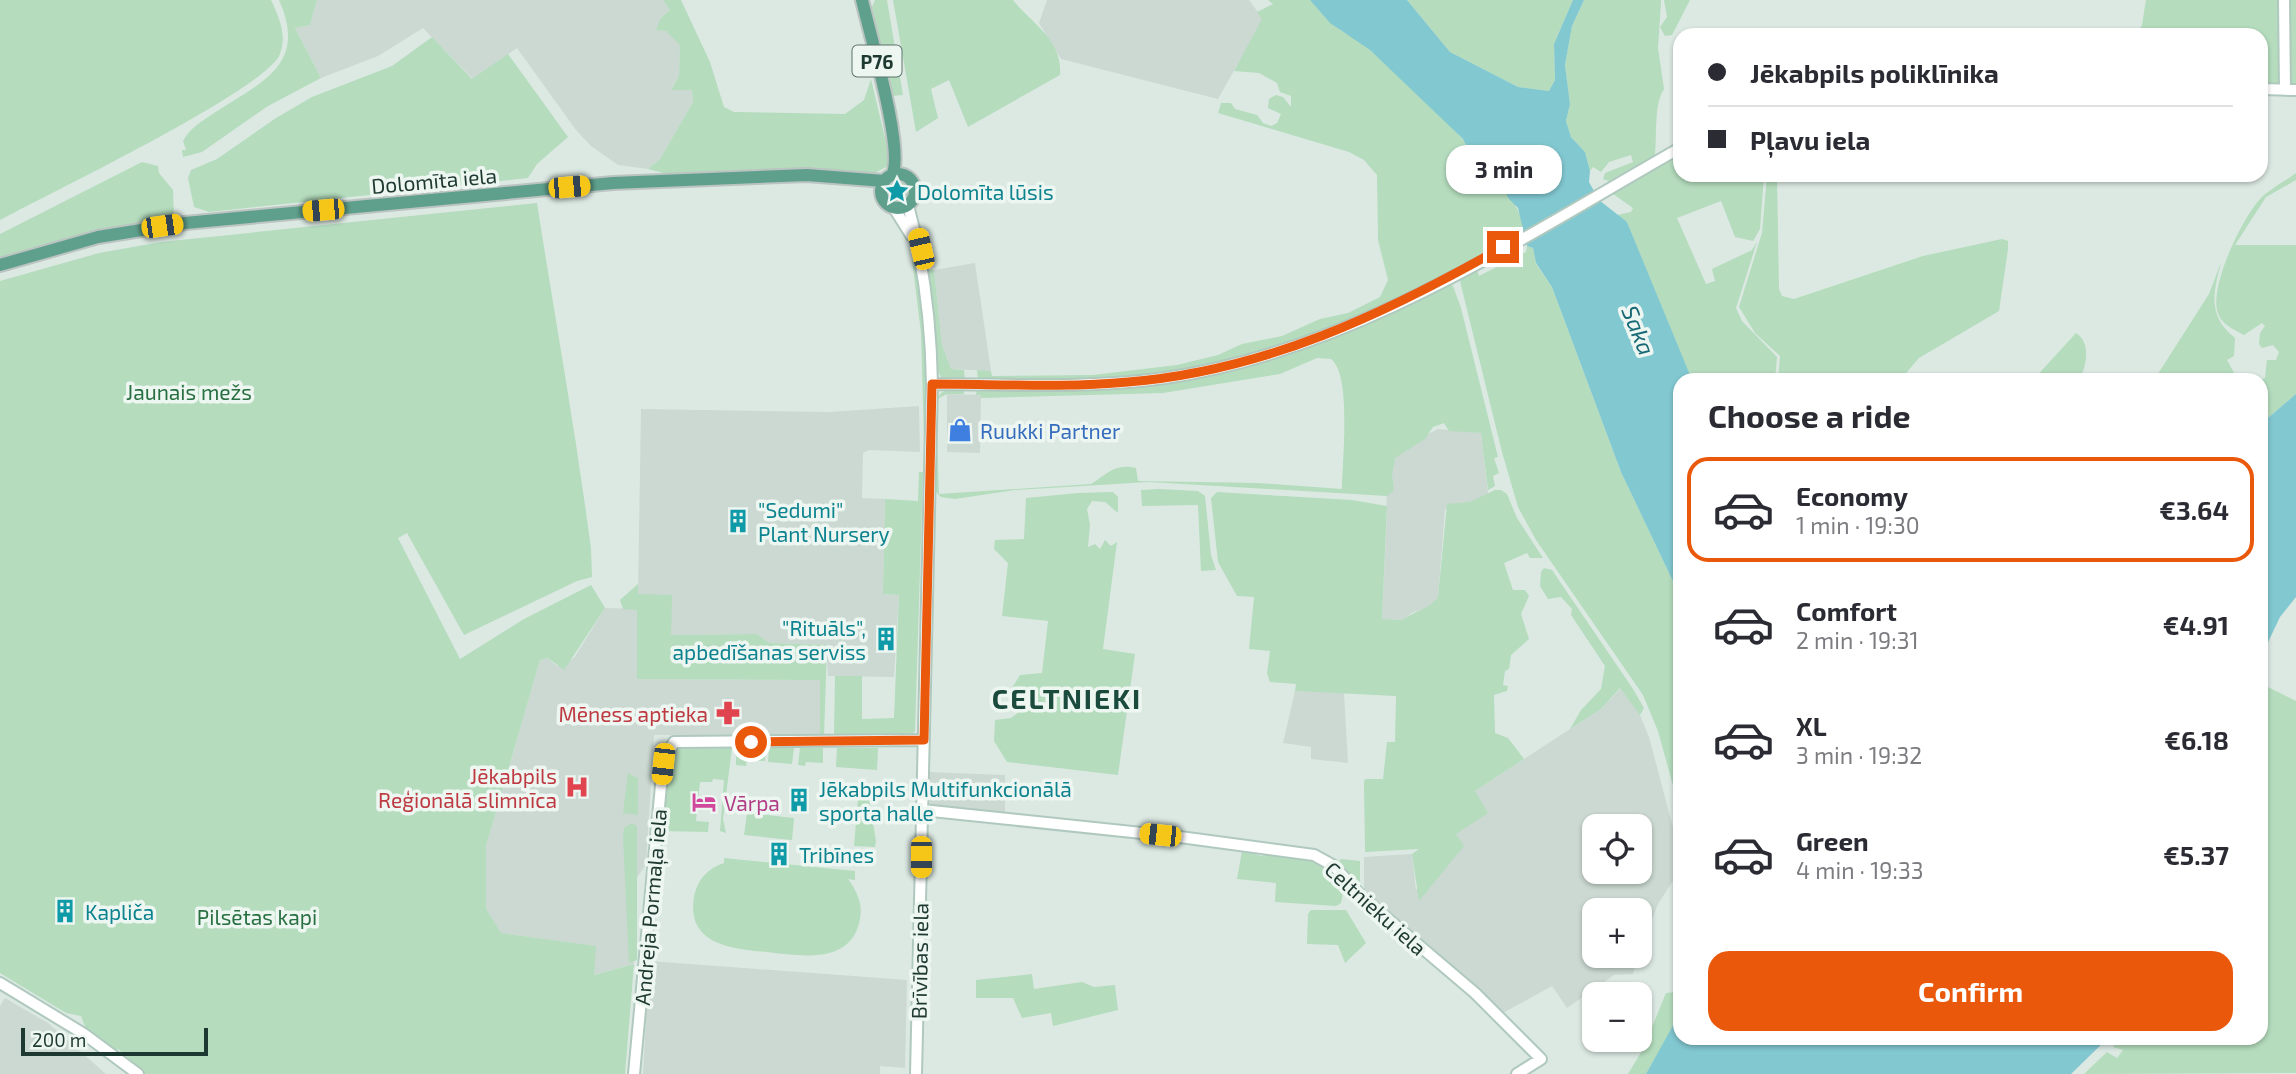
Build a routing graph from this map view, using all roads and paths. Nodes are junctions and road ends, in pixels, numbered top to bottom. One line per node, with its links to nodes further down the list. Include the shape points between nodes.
1 (862, 0): 7 (main road, P76, via 901,152)
2 (2284, 0): 4 (street)
3 (2268, 89): 4 (street)
4 (2290, 90)
5 (1673, 152): 13 (street, via 1399,305 1300,346 1252,361 1127,382)
6 (835, 177): 7 (main road, Dolomīta iela); 8 (main road, Dolomīta iela); 12 (main road, Dolomīta iela, via 593,185 184,223 98,237)
7 (893, 177): 8 (main road, P76); 9 (main road, P76, via 915,187)
8 (881, 194): 10 (main road, P76)
9 (908, 205): 10 (main road); 11 (street, Brīvības iela / P76)
10 (894, 208): 11 (street, Brīvības iela / P76, via 909,229)
11 (921, 261): 13 (street, Brīvības iela / P76)
12 (0, 265)
13 (932, 384): 14 (street, Brīvības iela / P76)
14 (924, 740): 15 (street, Brīvības iela / P76); 18 (street, Andreja Pormaļa iela, via 674,742 663,764)
15 (922, 810): 19 (street, Brīvības iela / P76); 20 (street, Celtnieku iela, via 1314,855 1334,866 1362,897 1475,993 1541,1059)
16 (0, 983): 17 (street, via 84,1034)
17 (138, 1074)
18 (634, 1074)
19 (916, 1074)
20 (1517, 1074)

